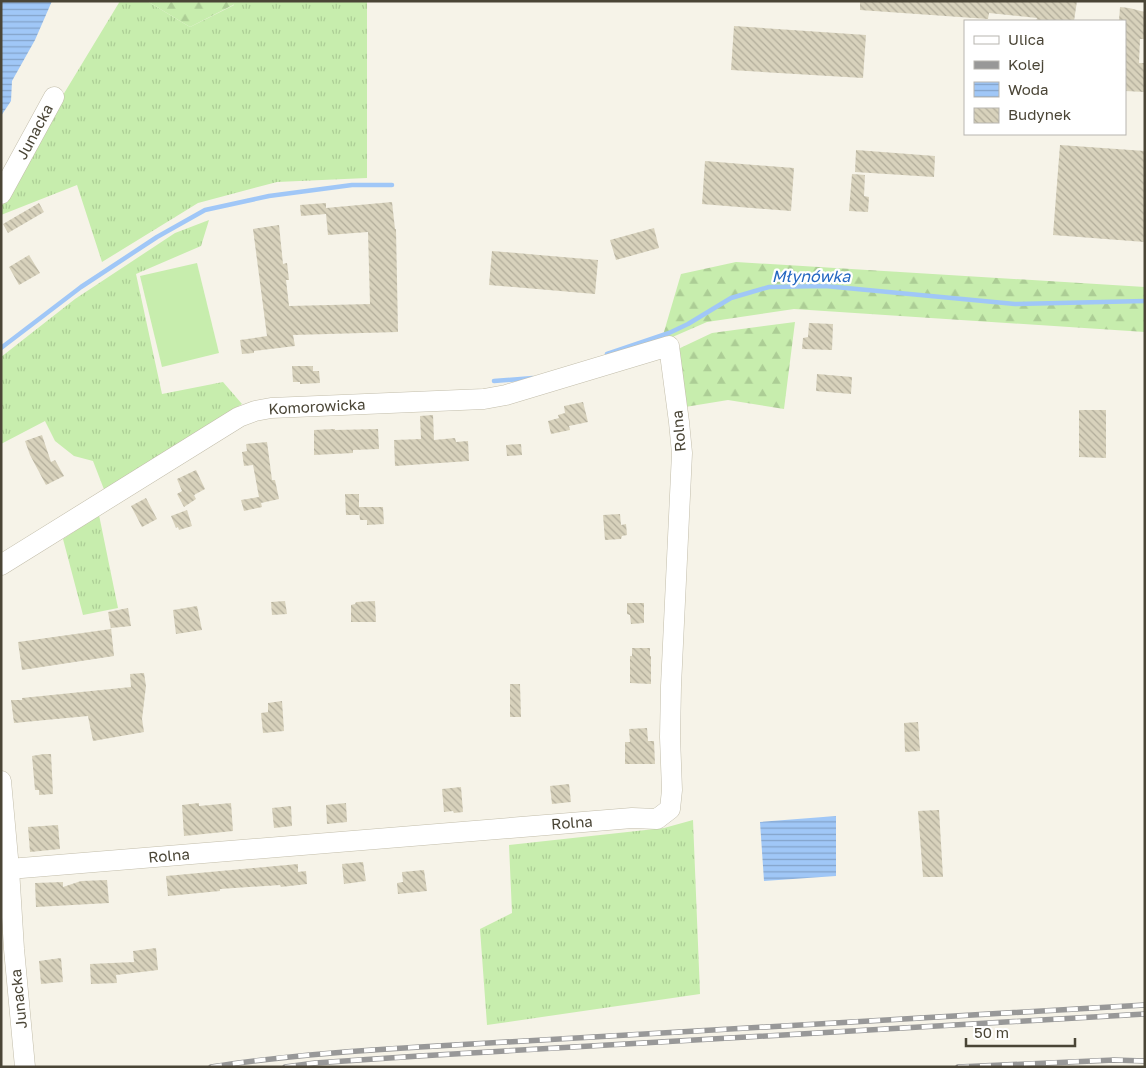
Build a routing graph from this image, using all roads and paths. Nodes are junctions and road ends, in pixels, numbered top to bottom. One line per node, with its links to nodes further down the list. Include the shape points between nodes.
1 (54, 97): 2 (street, Junacka)
2 (1, 194)
3 (669, 346): 4 (street, Komorowicka, via 484,399 255,411 239,417); 7 (street, Rolna, via 682,453 671,686 670,810 657,819 622,819)
4 (1, 565)
5 (1, 781): 6 (street, Junacka)
6 (3, 827): 7 (street, Junacka)
7 (9, 869): 8 (street, Junacka)
8 (8, 950): 9 (street, Junacka)
9 (26, 1067)

